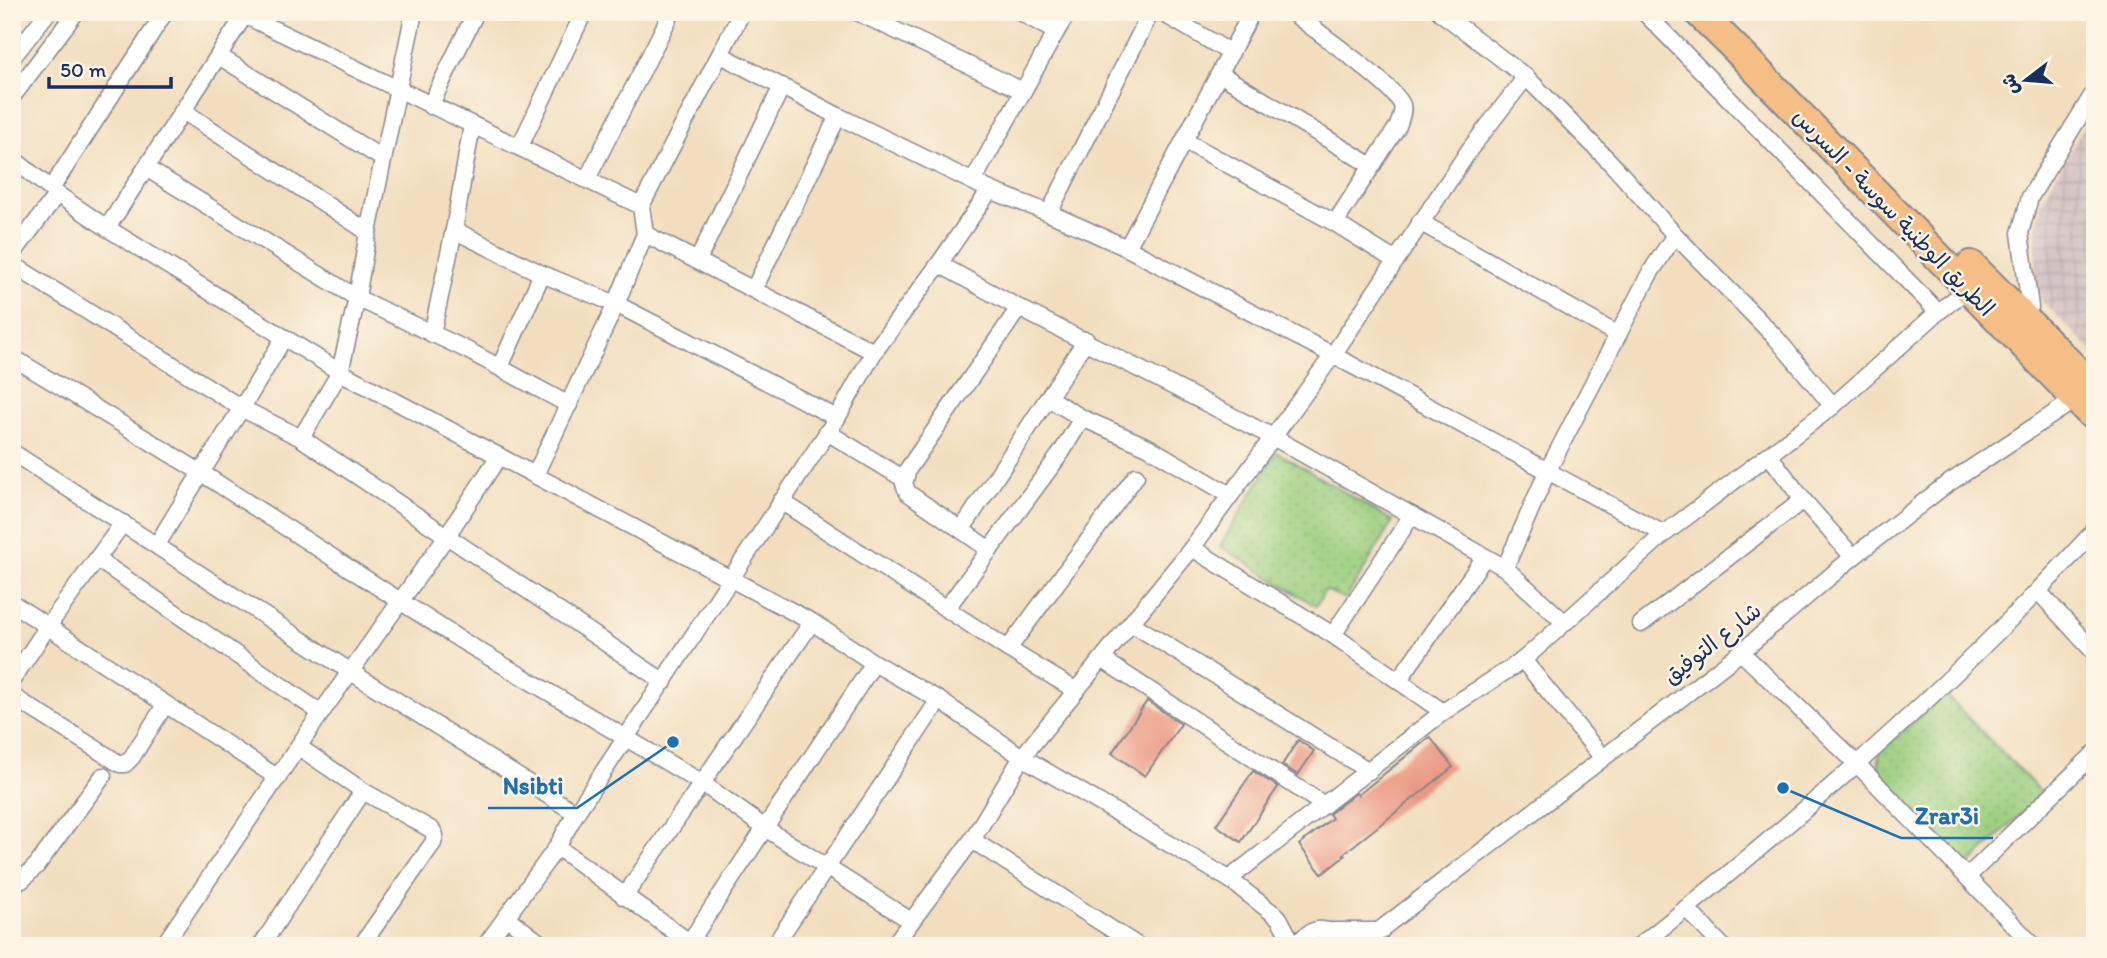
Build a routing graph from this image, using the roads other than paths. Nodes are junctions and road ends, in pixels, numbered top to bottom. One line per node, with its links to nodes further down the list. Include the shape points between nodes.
1 (48, 12): 26 (street)
2 (76, 12): 33 (street)
3 (165, 12): 47 (street)
4 (414, 12): 30 (street)
5 (476, 12): 34 (street)
6 (584, 12): 39 (street)
7 (672, 12): 44 (street)
8 (742, 12): 24 (street)
9 (857, 12): 31 (street)
10 (1020, 12): 22 (street)
11 (1068, 12): 22 (street)
12 (1151, 12): 49 (street)
13 (1161, 12): 23 (street)
14 (1252, 12): 23 (street)
15 (1292, 12): 42 (street, via 1385,85 1402,106 1398,126)
16 (1440, 12): 28 (street)
17 (1644, 12): 69 (street)
18 (1698, 12): 65 (highway, الطريق الوطنية سوسة - السرس)
19 (1726, 12): 70 (highway, الطريق الوطنية سوسة - السرس)
20 (241, 14): 21 (street); 25 (street)
21 (268, 19): 30 (street)
22 (1056, 32): 31 (street)
23 (1231, 53): 27 (street)
24 (721, 55): 29 (street); 48 (street)
25 (219, 56): 35 (street); 41 (street)
26 (12, 58)
27 (1220, 74): 38 (street); 42 (street)
28 (1526, 77): 50 (street); 56 (street)
29 (782, 86): 36 (street); 59 (street)
30 (397, 91): 34 (street); 41 (street)
31 (1023, 91): 45 (street)
32 (2095, 91): 70 (street, via 2030,197 2020,233 2029,307)
33 (12, 97)
34 (430, 106): 37 (street)
35 (183, 111): 43 (street); 54 (street)
36 (838, 116): 45 (street); 64 (street)
37 (472, 125): 39 (street); 53 (street)
38 (1185, 141): 51 (street); 57 (street)
39 (520, 146): 44 (street)
40 (12, 158): 47 (street)
41 (383, 159): 54 (street)
42 (1371, 166): 51 (street)
43 (146, 168): 52 (street); 66 (street)
44 (587, 179): 48 (street)
45 (972, 181): 46 (street)
46 (990, 190): 49 (street); 62 (street)
47 (54, 192): 52 (street); 58 (street)
48 (641, 206): 55 (street)
49 (1049, 213): 57 (street)
50 (1420, 222): 60 (street); 72 (street)
51 (1335, 223): 60 (street)
52 (107, 228): 73 (street)
53 (454, 230): 63 (street); 71 (street)
54 (368, 232): 66 (street)
55 (645, 234): 59 (street); 67 (street)
56 (1675, 234): 72 (street); 82 (street, via 1776,338)
57 (1127, 248): 76 (street)
58 (12, 255)
59 (698, 260): 64 (street)
60 (1394, 260): 76 (street)
61 (12, 264): 84 (street)
62 (940, 264): 68 (street); 75 (street)
63 (542, 274): 67 (street); 78 (street)
64 (754, 289): 75 (street)
65 (1968, 289): 69 (street); 83 (highway, الطريق الوطنية سوسة - السرس)
66 (357, 298): 71 (street); 79 (street)
67 (616, 304): 81 (street); 85 (street)
68 (1019, 308): 74 (street); 97 (street)
69 (1938, 312): 82 (street)
70 (2024, 317): 83 (highway, الطريق الوطنية سوسة - السرس)
71 (432, 334): 78 (street)
72 (1618, 335): 93 (street)
73 (283, 339): 79 (street); 84 (street)
74 (1086, 340): 80 (street); 88 (street)
75 (874, 352): 85 (street)
76 (1333, 355): 88 (street); 93 (street)
77 (12, 357): 94 (street)
78 (500, 367): 81 (street)
79 (340, 372): 89 (street); 92 (street)
80 (1048, 398): 86 (street); 103 (street)
81 (569, 405): 95 (street)
82 (1833, 406): 91 (street)
83 (2090, 408): 110 (street, شارع التوفيق, via 1943,487)
84 (243, 409): 89 (street); 94 (street)
85 (837, 418): 87 (street)
86 (1082, 418): 98 (street, via 1148,447); 109 (street)
87 (827, 432): 97 (street); 100 (street)
88 (1273, 437): 98 (street); 101 (street)
89 (301, 438): 106 (street)
90 (12, 452): 102 (street)
91 (1769, 455): 99 (street); 105 (street)
92 (499, 456): 95 (street); 106 (street)
93 (1548, 470): 105 (street); 113 (street)
94 (200, 472): 107 (street); 116 (street)
95 (536, 475): 114 (street)
96 (1136, 477): 125 (street)
97 (904, 480): 103 (street, via 908,492)
98 (1230, 495): 108 (street)
99 (1803, 500): 110 (street); 122 (street)
100 (781, 501): 114 (street); 118 (street)
101 (1412, 515): 111 (street); 124 (street)
102 (123, 523): 107 (street); 112 (street)
103 (962, 529): 109 (street)
104 (2095, 530): 115 (street)
105 (1664, 534): 120 (street)
106 (446, 537): 116 (street); 134 (street)
107 (157, 545): 131 (street)
108 (1192, 548): 121 (street); 124 (street)
109 (990, 550): 118 (street)
110 (1853, 557): 126 (street, شارع التوفيق)
111 (1484, 558): 113 (street); 133 (street)
112 (97, 559): 123 (street); 140 (street)
113 (1505, 568): 120 (street)
114 (730, 577): 119 (street); 134 (street)
115 (2038, 591): 127 (street); 146 (street)
116 (401, 602): 131 (street); 141 (street)
117 (12, 603): 123 (street)
118 (946, 609): 125 (street)
119 (812, 622): 130 (street); 150 (street)
120 (1564, 622): 129 (street)
121 (1131, 623): 128 (street); 147 (street)
122 (1641, 624)
123 (48, 626): 132 (street); 138 (street)
124 (1333, 635): 133 (street)
125 (1008, 649): 135 (street)
126 (1741, 652): 145 (street, شارع التوفيق); 146 (street)
127 (2095, 653)
128 (1102, 659): 135 (street); 152 (street)
129 (1523, 660): 139 (street); 145 (street)
130 (874, 663): 137 (street); 154 (street)
131 (351, 672): 140 (street); 153 (street)
132 (12, 680)
133 (1399, 680): 139 (street)
134 (664, 682): 141 (street)
135 (1075, 690): 144 (street)
136 (12, 696): 138 (street, via 120,764 132,757)
137 (939, 700): 144 (street); 157 (street)
138 (165, 705): 149 (street)
139 (1443, 712): 147 (street)
140 (321, 713): 142 (street)
141 (628, 738): 150 (street); 153 (street)
142 (299, 747): 149 (street); 151 (street)
143 (2095, 753): 159 (street)
144 (1022, 757): 155 (street); 160 (street)
145 (1602, 757): 167 (street, شارع التوفيق)
146 (1857, 765): 159 (street); 162 (street)
147 (1369, 771): 152 (street)
148 (103, 776): 158 (street, via 37,865 22,880)
149 (278, 778): 169 (street)
150 (702, 783): 154 (street); 161 (street)
151 (363, 791): 170 (street); 171 (street, via 432,830 435,839)
152 (1324, 805): 160 (street)
153 (576, 813): 156 (street)
154 (765, 828): 157 (street); 168 (street)
155 (972, 840): 165 (street); 176 (street)
156 (557, 847): 161 (street); 163 (street)
157 (827, 867): 165 (street); 174 (street)
158 (12, 877)
159 (1967, 877): 182 (street)
160 (1230, 879): 164 (street)
161 (624, 897): 168 (street)
162 (1686, 908): 180 (street); 181 (street)
163 (506, 917): 172 (street); 173 (street)
164 (1279, 918): 166 (street); 177 (street)
165 (911, 921): 175 (street)
166 (1324, 930): 167 (street); 177 (street, via 1304,936); 178 (street)
167 (1381, 930): 179 (street, شارع التوفيق)
168 (688, 944)
169 (163, 946)
170 (261, 946)
171 (361, 946)
172 (485, 946)
173 (544, 946)
174 (774, 946)
175 (893, 946)
176 (1138, 946)
177 (1296, 946)
178 (1348, 946)
179 (1359, 946)
180 (1639, 946)
181 (1722, 946)
182 (2034, 946)

